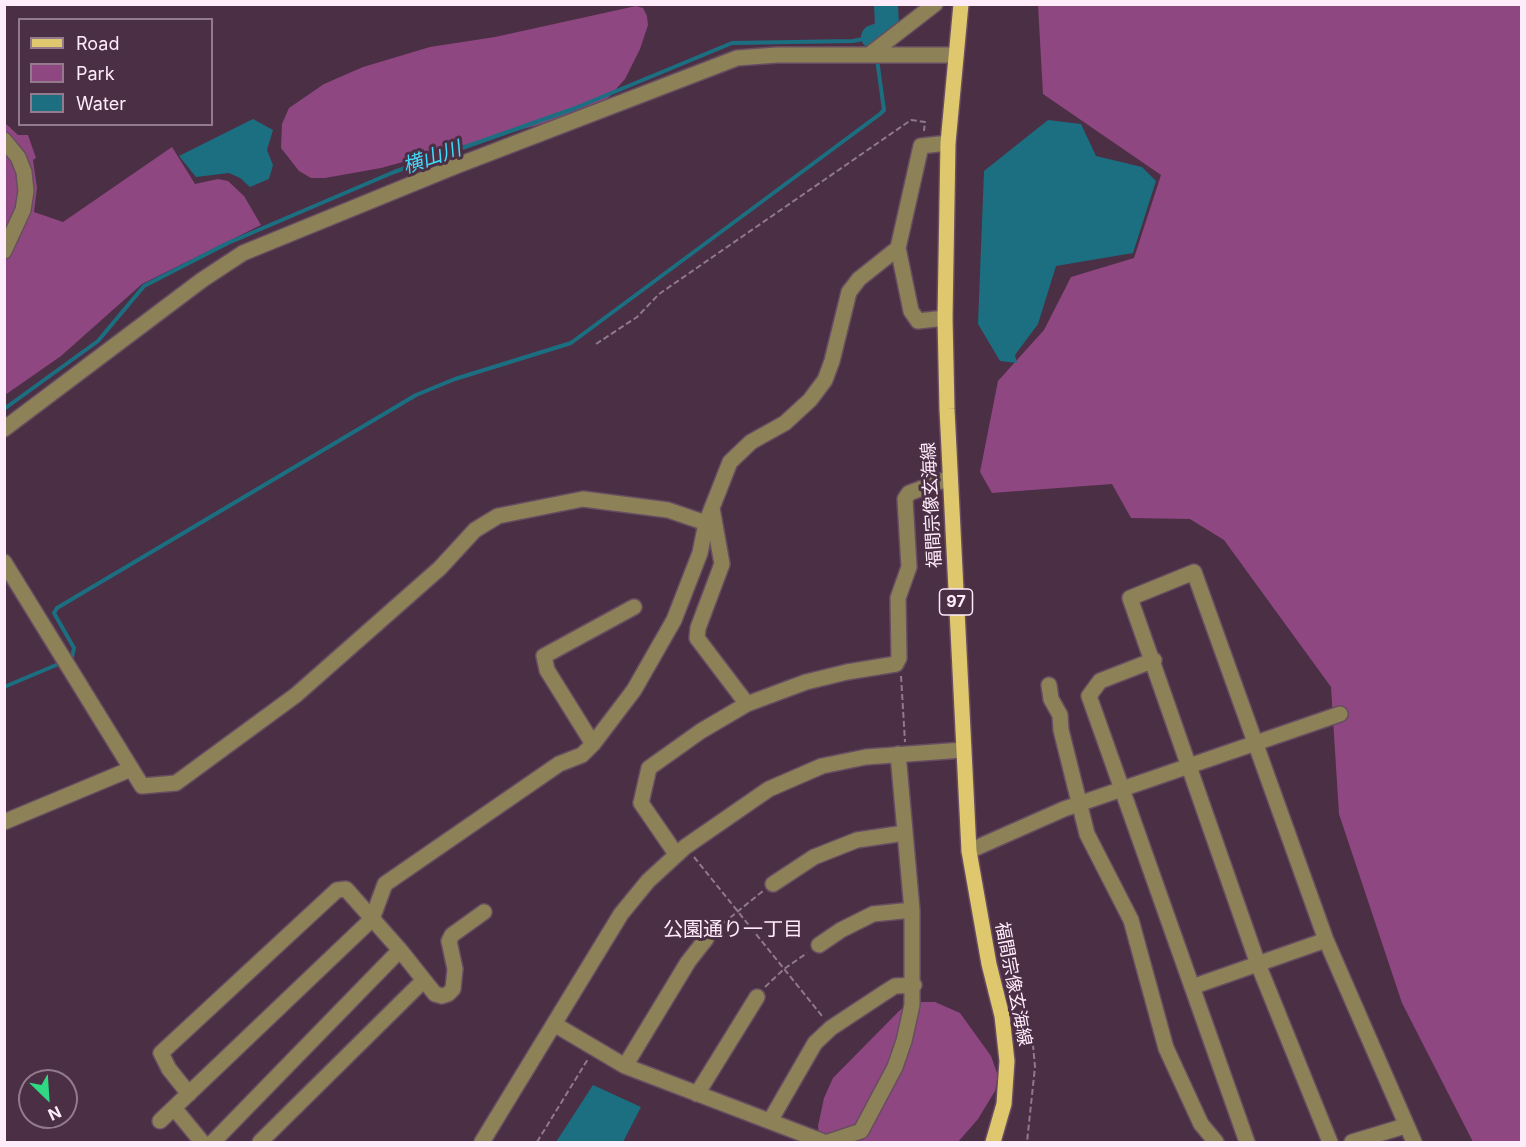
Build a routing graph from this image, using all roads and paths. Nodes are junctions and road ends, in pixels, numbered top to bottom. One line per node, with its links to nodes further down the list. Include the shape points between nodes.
1 (935, 4): 3 (street)
2 (961, 4): 4 (main road, 福間宗像玄海線 / 97)
3 (869, 55): 4 (street); 12 (street, via 737,58 243,253)
4 (956, 56): 6 (main road, 福間宗像玄海線 / 97)
5 (4, 140): 9 (street, via 18,157 26,191)
6 (948, 143): 7 (street); 10 (main road, 福間宗像玄海線 / 97)
7 (921, 146): 8 (street); 11 (path, via 926,122 911,120 659,294 637,317)
8 (898, 248): 10 (street, via 911,311 918,321); 14 (street, via 849,292 825,380 785,423 751,442 730,462)
9 (4, 251)
10 (945, 318): 13 (main road, 福間宗像玄海線 / 97)
11 (596, 344)
12 (4, 429)
13 (950, 478): 19 (street, via 909,493 905,500 909,567 898,598); 25 (main road, 福間宗像玄海線 / 97)
14 (712, 508): 15 (street); 21 (street, via 722,564 697,638)
15 (706, 523): 24 (street, via 700,553 674,620 634,690); 28 (street, via 668,510 583,499 498,516 475,530 440,568 296,695 176,783 142,786)
16 (4, 561): 28 (street)
17 (634, 607): 24 (street, via 544,656 547,670)
18 (1154, 660): 23 (street, via 1130,598 1194,572); 27 (street); 29 (street, via 1100,681 1089,696)
19 (896, 664): 21 (street, via 806,682); 26 (path, via 901,670)
20 (1048, 685): 30 (street, via 1060,715)
21 (747, 704): 33 (street, via 649,768 640,803)
22 (1340, 714): 23 (street)
23 (1254, 743): 27 (street); 41 (street)
24 (593, 744): 39 (street, via 386,884)
25 (963, 750): 26 (street); 34 (main road, 福間宗像玄海線 / 97)
26 (902, 754): 32 (street); 33 (street, via 842,760 804,772 751,799)
27 (1191, 766): 29 (street); 45 (street)
28 (131, 769): 31 (street)
29 (1123, 790): 30 (street); 49 (street)
30 (1078, 805): 34 (street); 69 (street, via 1087,834 1131,920 1166,1048 1201,1124)
31 (4, 822)
32 (905, 833): 35 (street, via 846,844 814,857); 37 (street)
33 (681, 850): 36 (path); 51 (street, via 621,914)
34 (969, 850): 44 (main road, 福間宗像玄海線 / 97)
35 (773, 884): 36 (path)
36 (737, 910): 40 (path); 46 (path)
37 (912, 910): 42 (street, via 873,914); 48 (street)
38 (484, 912): 47 (street, via 449,941 455,969 453,989 442,996 435,994)
39 (372, 919): 43 (street); 55 (street); 55 (street, via 346,889 337,890 161,1053)
40 (706, 939): 54 (street)
41 (1326, 940): 45 (street); 60 (street)
42 (819, 945): 46 (path)
43 (400, 950): 47 (street); 62 (street)
44 (987, 954): 67 (main road, 福間宗像玄海線 / 97, via 1002,1016 1007,1061 1004,1104); 68 (path, via 1011,959 1023,984 1035,1067)
45 (1258, 964): 49 (street); 71 (street)
46 (784, 969): 50 (path); 52 (path)
47 (424, 980): 63 (street)
48 (914, 985): 52 (street, via 895,986); 66 (street, via 904,1041 861,1131)
49 (1192, 987): 70 (street)
50 (757, 997): 56 (street)
51 (554, 1024): 53 (street); 64 (street)
52 (831, 1028): 59 (street, via 815,1043)
53 (594, 1048): 54 (street); 65 (path)
54 (625, 1066): 56 (street)
55 (189, 1094): 57 (street)
56 (697, 1094): 59 (street)
57 (174, 1108): 58 (street); 61 (street)
58 (160, 1121)
59 (770, 1121): 66 (street)
60 (1405, 1126): 72 (street); 73 (street)
61 (202, 1143)
62 (213, 1143)
63 (260, 1143)
64 (482, 1143)
65 (537, 1143)
66 (826, 1143)
67 (993, 1143)
68 (1027, 1143)
69 (1216, 1143)
70 (1246, 1143)
71 (1330, 1143)
72 (1352, 1143)
73 (1414, 1143)

